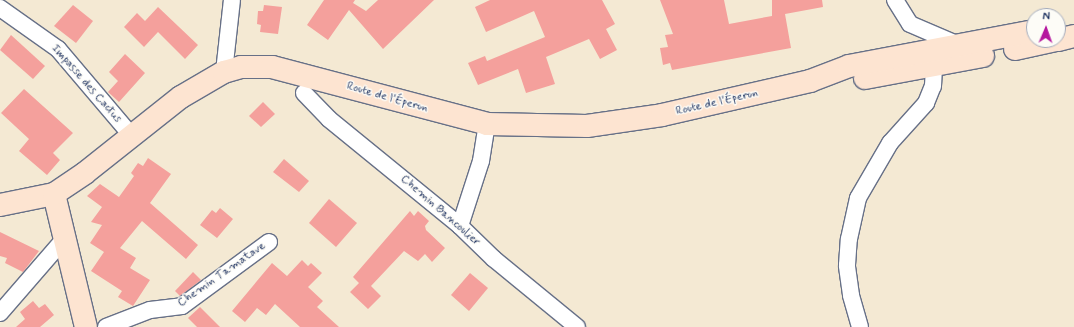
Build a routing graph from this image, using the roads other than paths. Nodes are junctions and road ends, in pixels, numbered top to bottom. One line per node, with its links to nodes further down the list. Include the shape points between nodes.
1 (232, 0): 9 (street)
2 (895, 0): 6 (street, via 910,24)
3 (0, 8): 13 (street, Impasse des Cactus, via 58,49)
4 (1026, 33): 5 (main road, Route de l'Éperon)
5 (1002, 38): 6 (main road, Route de l'Éperon); 8 (main road, via 988,47 939,58)
6 (961, 46): 10 (main road, Route de l'Éperon, via 849,66)
7 (1026, 47): 8 (main road, Route de l'Éperon)
8 (934, 67): 10 (main road, Route de l'Éperon, via 853,79); 23 (street, via 933,86 926,103 890,143 858,198 849,239 847,265 851,295)
9 (224, 72): 12 (main road, Route de l'Éperon, via 248,67 272,68); 13 (main road, Route de l'Éperon, via 181,97)
10 (810, 81): 12 (main road, Route de l'Éperon, via 662,115 587,126)
11 (304, 93): 16 (street, Chemin Bancoulier, via 330,119)
12 (486, 124): 16 (street, via 481,161)
13 (131, 135): 14 (main road, Route de l'Éperon, via 85,174)
14 (54, 194): 15 (main road, Route de l'Éperon); 17 (main road)
15 (0, 205)
16 (460, 226): 22 (street, Chemin Bancoulier, via 494,259)
17 (65, 238): 19 (street); 20 (main road)
18 (269, 242): 21 (street, Chemin Tamatave, via 182,306 150,310)
19 (0, 313)
20 (86, 327)
21 (106, 327)
22 (577, 327)
23 (860, 327)

